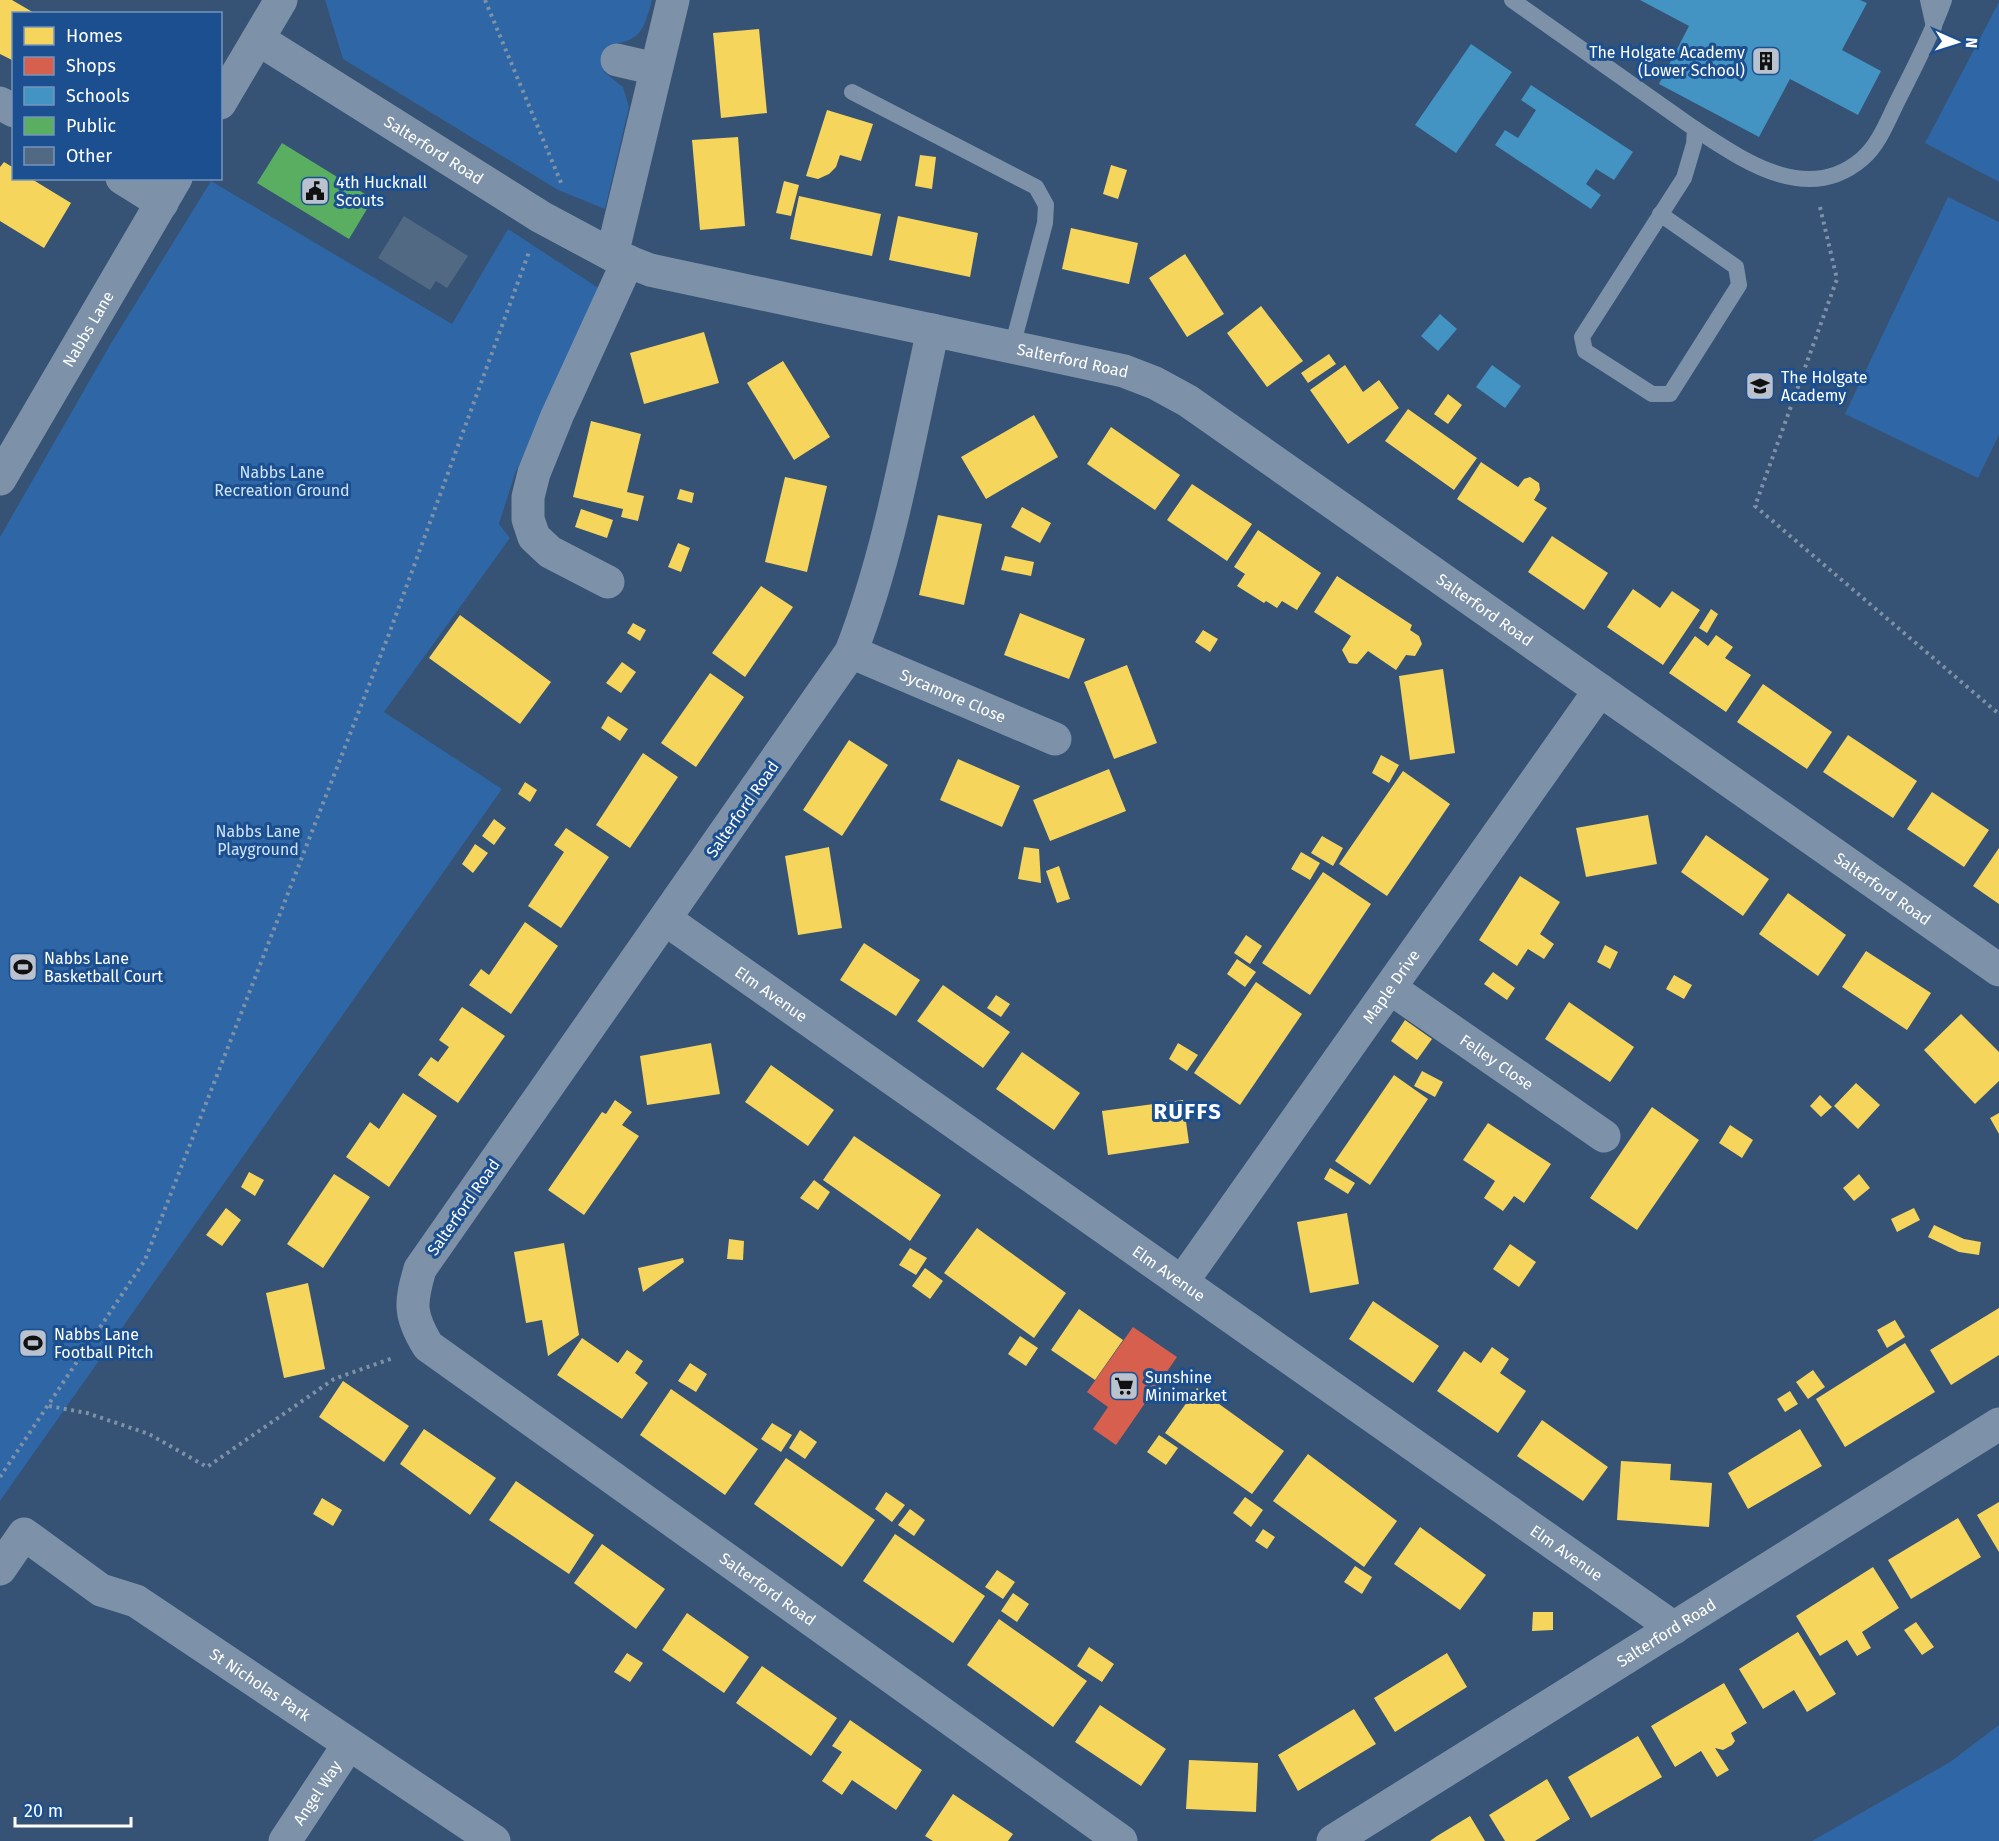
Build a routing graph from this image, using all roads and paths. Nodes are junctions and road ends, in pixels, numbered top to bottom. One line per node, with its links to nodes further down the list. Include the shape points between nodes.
1 (281, 0): 8 (street)
2 (485, 0): 18 (path, via 563,190)
3 (673, 0): 10 (street)
4 (1512, 0): 13 (lane)
5 (1928, 0): 7 (lane)
6 (1944, 0): 7 (lane)
7 (1934, 28): 15 (lane, via 1880,136 1862,159)
8 (258, 39): 12 (street); 18 (street, Salterford Road)
9 (617, 60): 10 (street)
10 (657, 69): 19 (street)
11 (852, 92): 21 (lane, via 1036,187 1046,205 1045,223)
12 (222, 100)
13 (1695, 129): 15 (lane, via 1749,164 1781,176); 17 (lane, via 1687,170)
14 (129, 180): 16 (street)
15 (1813, 180): 26 (path, via 1837,279 1755,506)
16 (169, 191): 22 (street, Nabbs Lane)
17 (1660, 214): 17 (lane, via 1582,337 1585,351 1594,357 1652,394 1670,394 1739,285 1736,267)
18 (551, 223): 19 (street, Salterford Road); 34 (path, via 145,1260)
19 (620, 258): 20 (street, Salterford Road, via 650,270); 23 (street, via 534,473 528,497 528,519 534,537 550,552)
20 (933, 330): 21 (street, Salterford Road); 24 (street, Salterford Road, via 885,543)
21 (1012, 347): 25 (street, Salterford Road, via 1124,371 1155,382 1188,401)
22 (0, 478)
23 (608, 582)
24 (851, 652): 27 (street, Sycamore Close); 28 (street, Salterford Road)
25 (1600, 690): 29 (street, Salterford Road); 30 (street, Maple Drive)
26 (1999, 714)
27 (1055, 739)
28 (665, 919): 32 (street, Elm Avenue); 33 (street, Salterford Road, via 420,1269 412,1299 413,1315)
29 (1999, 970)
30 (1390, 988): 31 (street, Felley Close); 32 (street, Maple Drive)
31 (1604, 1136)
32 (1182, 1282): 38 (street, Elm Avenue)
33 (428, 1346): 34 (path, via 334,1379 207,1467 149,1434 87,1413); 42 (street, Salterford Road)
34 (49, 1406): 36 (path)
35 (1999, 1424): 38 (street, Salterford Road)
36 (0, 1477)
37 (0, 1569): 39 (street, St Nicholas Park, via 24,1534 101,1590 136,1601)
38 (1674, 1628): 43 (street, Salterford Road)
39 (350, 1744): 40 (street, Angel Way); 41 (street, St Nicholas Park)
40 (285, 1841)
41 (494, 1841)
42 (1122, 1841)
43 (1333, 1841)

